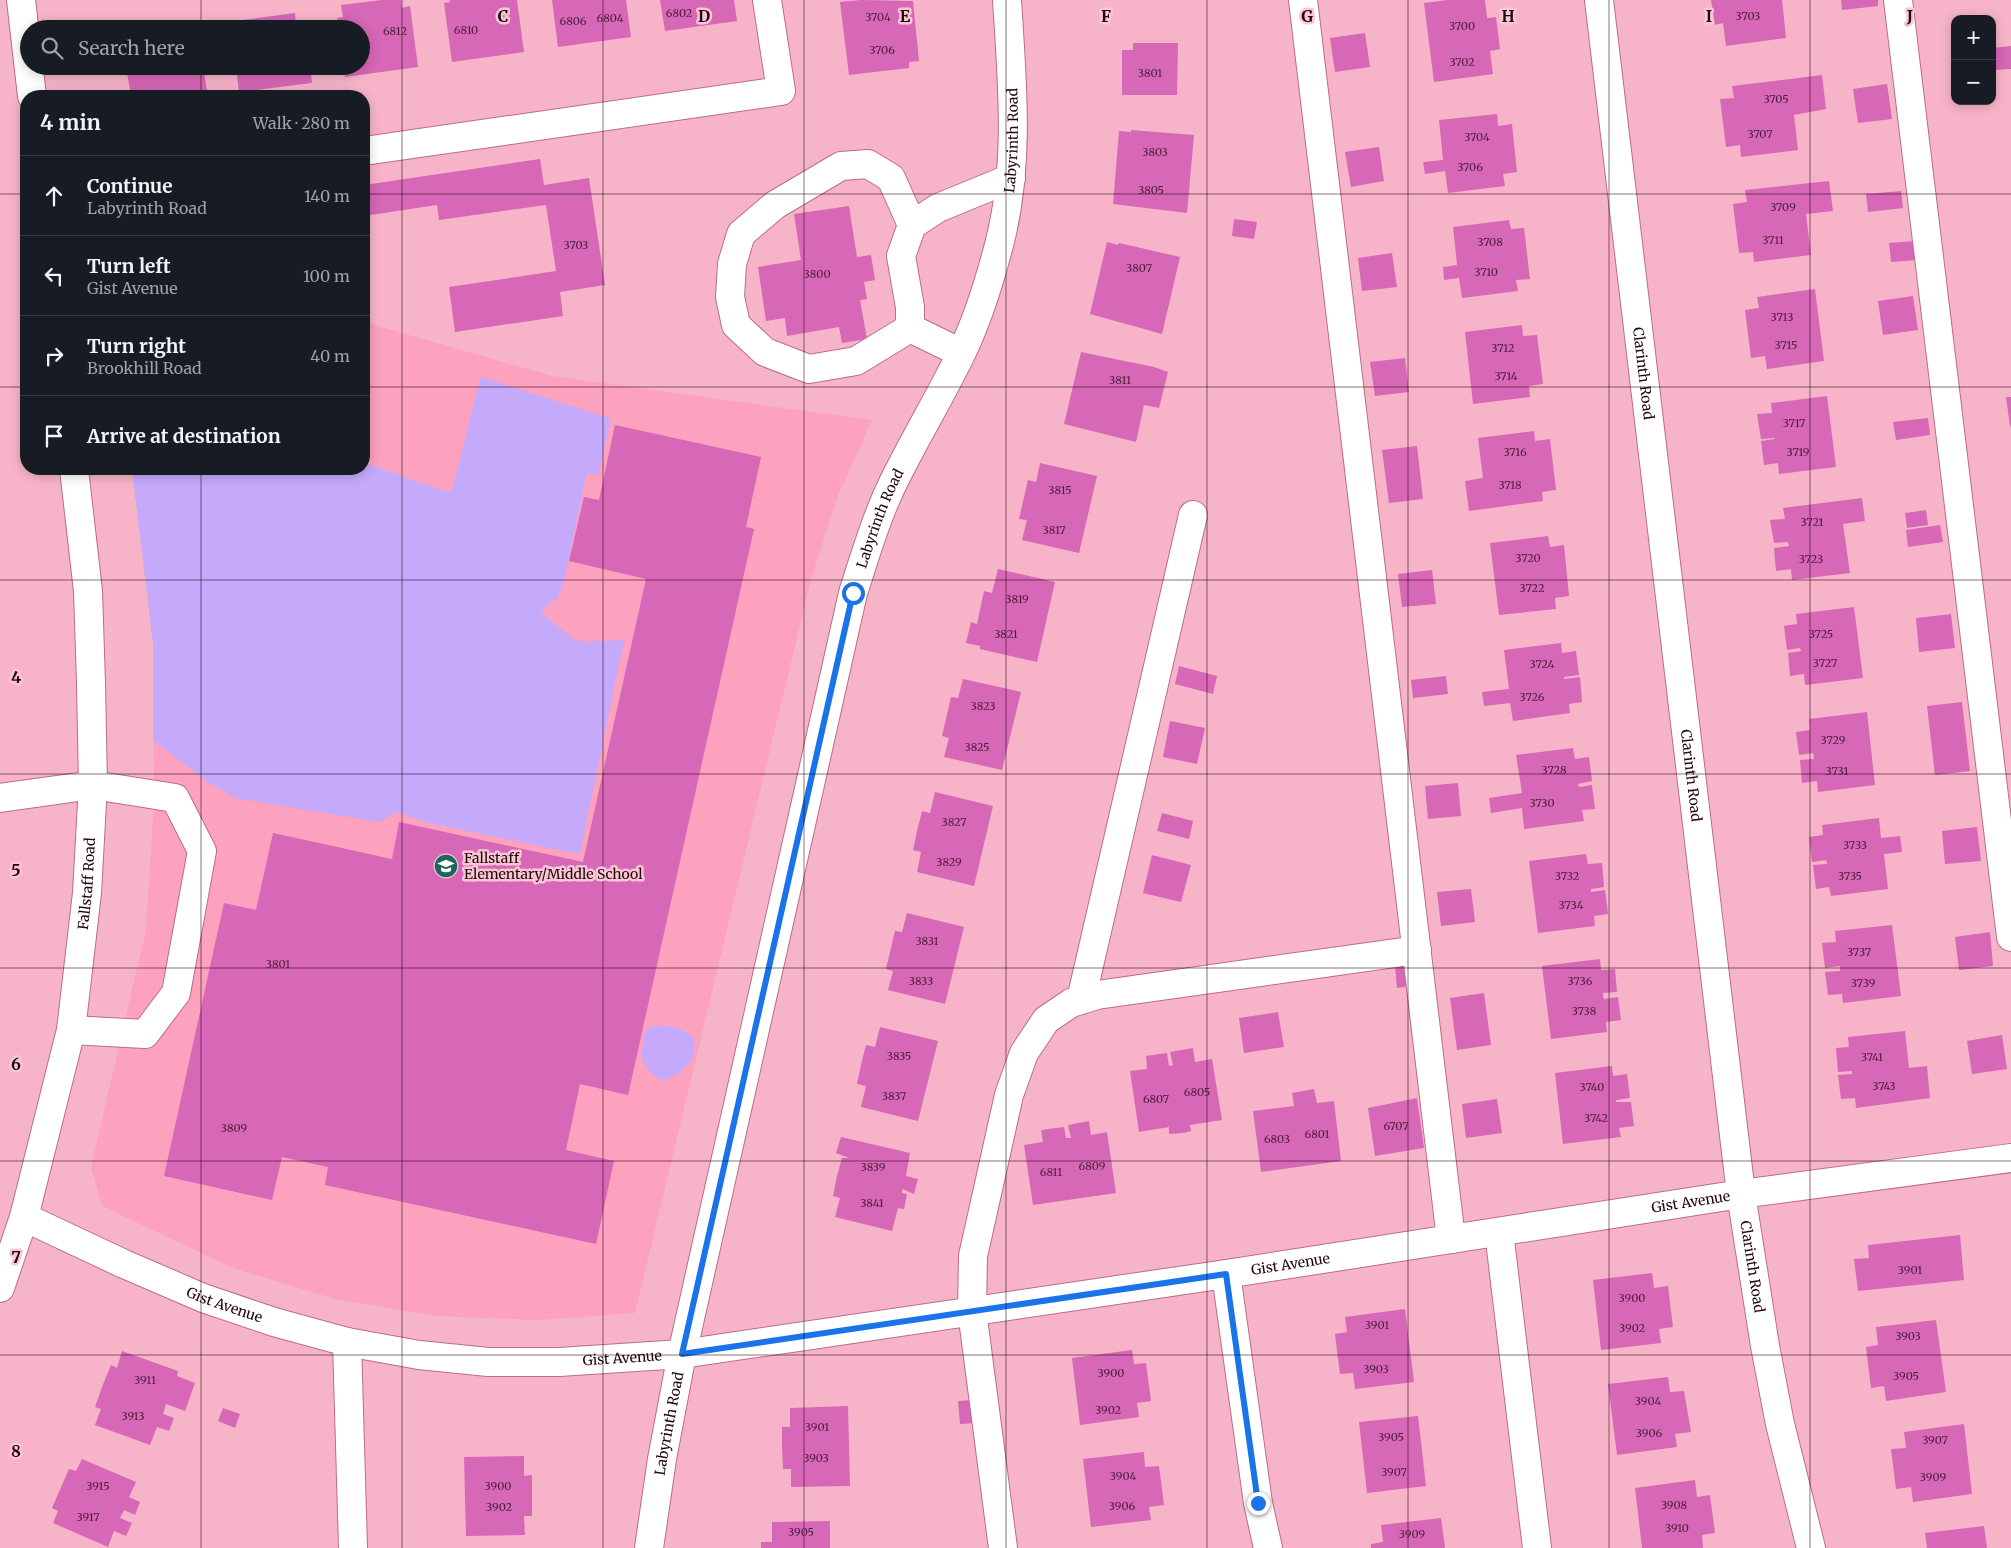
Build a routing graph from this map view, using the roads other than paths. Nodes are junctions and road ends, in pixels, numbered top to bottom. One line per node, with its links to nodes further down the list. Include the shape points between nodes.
1 (20, 0): 7 (street)
2 (767, 0): 10 (street, via 781,91)
3 (1007, 0): 11 (street, Labyrinth Road, via 1014,120)
4 (1303, 0): 20 (street)
5 (1599, 0): 24 (street, Clarinth Road)
6 (1898, 0): 19 (street)
7 (22, 20)
8 (29, 75): 9 (street)
9 (31, 90)
10 (370, 150)
11 (1011, 178): 12 (street, via 938,208); 14 (street, Labyrinth Road, via 1000,240 983,299)
12 (912, 225): 13 (street, via 901,256 910,307); 13 (street, via 891,178 868,164 841,166 776,205 741,234 732,264 730,297 736,325 765,352 810,369 856,360)
13 (910, 328): 14 (street)
14 (961, 353): 32 (street, Labyrinth Road, via 897,474 874,528 853,593)
15 (75, 475): 17 (street, Fallstaff Road, via 88,591)
16 (1193, 515): 21 (street)
17 (93, 785): 18 (street); 22 (street, Fallstaff Road, via 86,909); 22 (street, via 175,798 202,850 176,993 145,1034)
18 (0, 798)
19 (2011, 937)
20 (1417, 950): 21 (street, via 1097,995); 27 (street)
21 (1081, 1000): 30 (street, via 1046,1020 1024,1053 1009,1095 973,1256)
22 (70, 1030): 25 (street, Fallstaff Road)
23 (2011, 1158): 24 (street, Gist Avenue)
24 (1742, 1194): 26 (street, Gist Avenue); 38 (street, Clarinth Road, via 1780,1424)
25 (24, 1217): 29 (street, Fallstaff Road); 31 (street, Gist Avenue, via 204,1298)
26 (1499, 1232): 27 (street, Gist Avenue); 37 (street)
27 (1451, 1239): 28 (street, Gist Avenue)
28 (1226, 1274): 30 (street, Gist Avenue); 36 (street, via 1258,1503)
29 (0, 1288)
30 (972, 1311): 32 (street, Gist Avenue); 35 (street)
31 (347, 1342): 32 (street, Gist Avenue, via 419,1356 488,1362 559,1362); 33 (street)
32 (682, 1354): 34 (street, Labyrinth Road)
33 (353, 1548)
34 (649, 1548)
35 (1003, 1548)
36 (1268, 1548)
37 (1537, 1548)
38 (1811, 1548)

